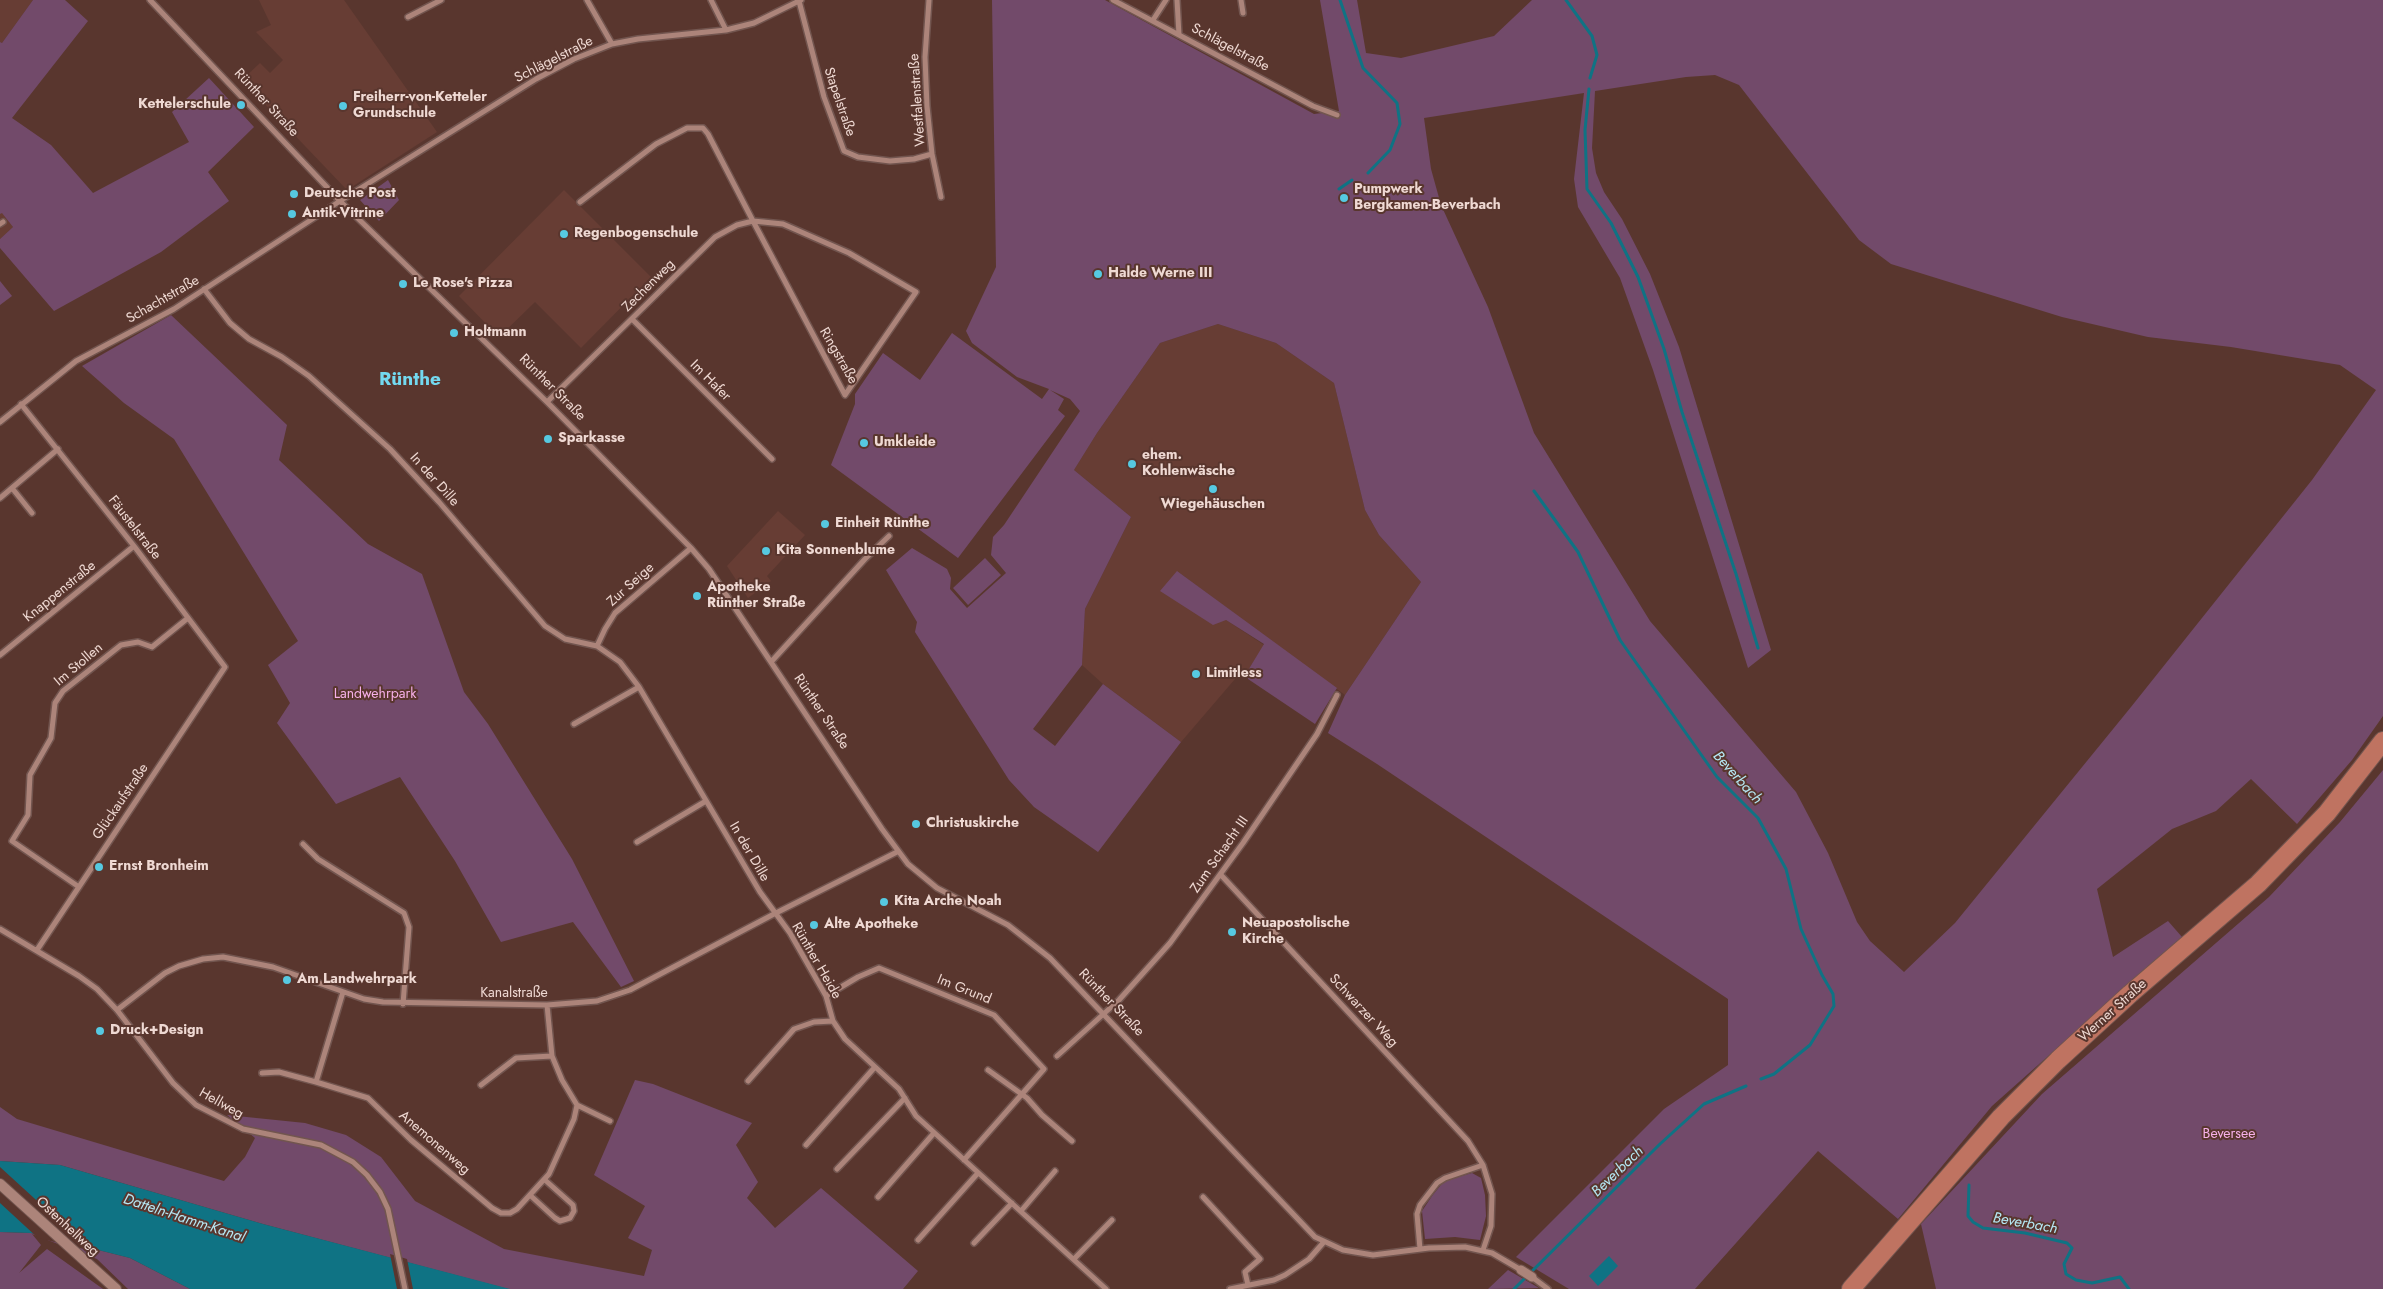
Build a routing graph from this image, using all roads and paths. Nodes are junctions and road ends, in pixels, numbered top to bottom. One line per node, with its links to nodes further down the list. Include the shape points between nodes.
1 (150, 0): 20 (street, Rünther Straße)
2 (441, 0): 12 (street)
3 (588, 0): 16 (street)
4 (711, 0): 14 (street)
5 (929, 0): 18 (street, Westfalenstraße, via 924,57)
6 (1113, 0): 13 (street, Schlägelstraße)
7 (1166, 0): 13 (street)
8 (1177, 0): 15 (street)
9 (1241, 0): 11 (street)
10 (800, 1): 14 (street, Schlägelstraße, via 754,23); 18 (street, Stapelstraße, via 824,97 844,151 858,157 890,161)
11 (1243, 13)
12 (408, 17)
13 (1153, 20): 15 (street, Schlägelstraße)
14 (726, 30): 16 (street, Schlägelstraße)
15 (1179, 35): 17 (street, Schlägelstraße, via 1313,106)
16 (612, 44): 20 (street, Schlägelstraße, via 536,79)
17 (1337, 114)
18 (932, 154): 19 (street, Westfalenstraße)
19 (941, 197)
20 (340, 201): 23 (street, Schachtstraße); 26 (street, Rünther Straße)
21 (580, 202): 22 (street, via 656,144 695,126 708,134)
22 (753, 222): 24 (street, Zechenweg, via 783,224 849,252); 24 (street, Ringstraße, via 845,395); 25 (street, Zechenweg, via 737,225 715,237)
23 (204, 289): 27 (street, Schachtstraße, via 76,361); 38 (street, In der Dille, via 230,323 249,339 309,376 390,449 440,502 545,626 565,639)
24 (916, 292)
25 (632, 319): 26 (street, Zechenweg); 30 (street, Im Hafer)
26 (547, 402): 36 (street, Rünther Straße)
27 (21, 404): 28 (street, Schachtstraße); 29 (street, Fäustelstraße)
28 (0, 422)
29 (58, 449): 31 (street); 35 (street, Fäustelstraße)
30 (772, 459)
31 (12, 488): 32 (street); 33 (street)
32 (0, 498)
33 (32, 513)
34 (889, 536): 40 (street, via 864,559)
35 (134, 546): 37 (street, Fäustelstraße); 39 (street, Knappenstraße)
36 (691, 548): 38 (street, Zur Seige, via 615,613); 40 (street, Rünther Straße, via 709,569)
37 (188, 618): 41 (street, Fäustelstraße); 51 (street, Im Stollen, via 152,647 138,642 121,645 63,691 55,703 51,738 30,775 28,815 12,841)
38 (598, 646): 42 (street, In der Dille, via 620,662)
39 (0, 655)
40 (771, 662): 49 (street, Rünther Straße)
41 (225, 667): 51 (street, Glückaufstraße)
42 (639, 687): 44 (street); 46 (street, In der Dille)
43 (1337, 695): 50 (street, Zum Schacht III, via 1317,734)
44 (574, 724)
45 (2383, 741): 104 (main road, Werner Straße, via 2327,813 2258,884 2130,994 2001,1117)
46 (706, 800): 47 (street); 52 (street, In der Dille)
47 (637, 842)
48 (303, 844): 57 (street, via 318,859 404,913 409,927)
49 (897, 852): 52 (street, Kanalstraße); 60 (street, Rünther Straße, via 927,882 1028,939)
50 (1221, 875): 60 (street, Zum Schacht III, via 1170,943); 78 (street, Schwarzer Weg, via 1468,1142)
51 (79, 887): 54 (street, Glückaufstraße)
52 (774, 914): 56 (street, Rünther Heide, via 790,933); 58 (street, Kanalstraße, via 620,994 598,1001)
53 (0, 929): 54 (street, Hellweg)
54 (37, 950): 59 (street, Hellweg, via 97,989)
55 (343, 992): 57 (street, Kanalstraße, via 364,999); 59 (street, Kanalstraße, via 273,967 223,957 203,958 165,973); 68 (street)
56 (826, 996): 61 (street, Rünther Heide); 70 (street, Im Grund, via 879,968 994,1015 1044,1069)
57 (403, 1004): 58 (street, Kanalstraße)
58 (547, 1005): 62 (street)
59 (117, 1010): 101 (street, Hellweg, via 173,1083 196,1106 243,1129 321,1145 353,1162 367,1175 388,1209)
60 (1103, 1014): 63 (street); 92 (street, Rünther Straße, via 1289,1212)
61 (833, 1021): 64 (street, Rünther Heide, via 845,1039); 67 (street, Rünther Heide, via 814,1022 794,1029)
62 (552, 1056): 69 (street, via 516,1058); 72 (street)
63 (1057, 1056)
64 (875, 1067): 71 (street, Rünther Heide); 76 (street)
65 (988, 1070): 70 (street)
66 (262, 1073): 68 (street, Anemonenweg, via 279,1072)
67 (748, 1081)
68 (316, 1082): 84 (street, Anemonenweg, via 368,1098 411,1140 501,1213 518,1210)
69 (481, 1085)
70 (1019, 1095): 75 (street, via 1027,1098); 77 (street, Im Grund)
71 (905, 1098): 74 (street, Rünther Heide, via 916,1116); 79 (street)
72 (577, 1106): 73 (street); 82 (street, Anemonenweg)
73 (610, 1121)
74 (934, 1133): 77 (street, Rünther Heide); 85 (street)
75 (1072, 1141)
76 (806, 1145)
77 (964, 1160): 81 (street, Rünther Heide)
78 (1483, 1165): 93 (street, via 1445,1178 1420,1206 1417,1214); 94 (street, Schwarzer Weg, via 1492,1194 1490,1226)
79 (837, 1169)
80 (1055, 1171): 88 (street)
81 (978, 1173): 87 (street, Rünther Heide); 90 (street)
82 (545, 1180): 84 (street, Anemonenweg); 84 (street, via 573,1205 570,1218 560,1221)
83 (0, 1184): 100 (main road, Ostenhellweg)
84 (531, 1196)
85 (878, 1197)
86 (1203, 1197): 98 (street, via 1260,1259 1245,1272)
87 (1012, 1203): 88 (street, Rünther Heide); 91 (street)
88 (1021, 1210): 95 (street, Rünther Heide)
89 (1112, 1220): 95 (street)
90 (918, 1240)
91 (974, 1243)
92 (1323, 1243): 93 (street, Rünther Straße, via 1373,1255); 98 (street, via 1295,1270 1274,1280)
93 (1420, 1249): 94 (street, Rünther Straße, via 1465,1247)
94 (1483, 1250): 96 (street, Rünther Straße)
95 (1074, 1259): 102 (street, Rünther Heide)
96 (1522, 1270): 97 (street, Rünther Straße)
97 (1532, 1277): 99 (street, Rünther Straße)
98 (1248, 1285): 103 (street)
99 (1546, 1288)
100 (116, 1289)
101 (405, 1289)
102 (1106, 1289)
103 (1230, 1289)
104 (1851, 1289)

